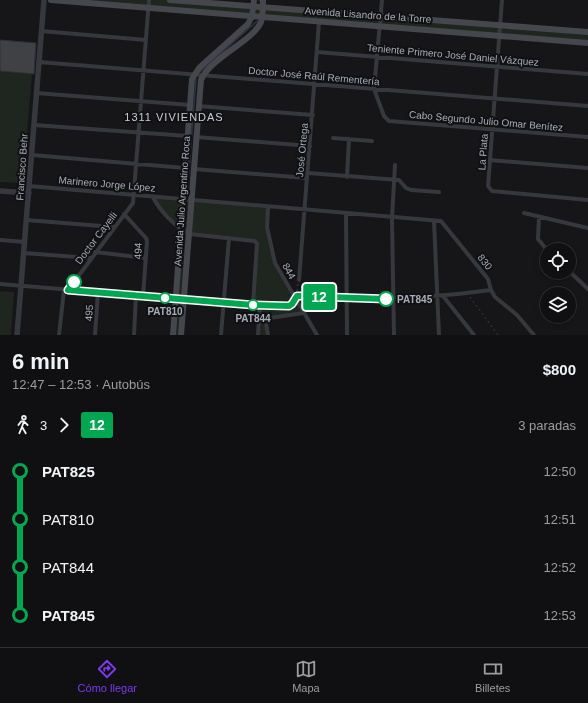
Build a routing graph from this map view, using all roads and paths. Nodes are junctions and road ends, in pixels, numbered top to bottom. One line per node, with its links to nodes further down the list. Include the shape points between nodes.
1 (44, 0): 18 (street, Francisco Behr)
2 (52, 0): 11 (main road, Avenida Lisandro de la Torre)
3 (150, 0): 11 (street)
4 (170, 0): 8 (main road, Avenida Lisandro de la Torre)
5 (263, 0): 10 (main road)
6 (382, 0): 13 (street)
7 (502, 0): 16 (street, La Plata)
8 (201, 1): 9 (main road, Avenida Lisandro de la Torre)
9 (253, 3): 10 (main road, Avenida Lisandro de la Torre); 12 (main road)
10 (263, 7): 13 (main road, Avenida Lisandro de la Torre); 14 (main road)
11 (149, 8): 12 (main road, Avenida Lisandro de la Torre); 21 (street)
12 (252, 16): 14 (main road, Avenida Lisandro de la Torre); 28 (main road, via 248,24)
13 (380, 16): 16 (main road, Avenida Lisandro de la Torre); 17 (street)
14 (262, 17): 15 (main road, Avenida Lisandro de la Torre); 30 (main road, via 258,27)
15 (319, 22): 17 (main road, Avenida Lisandro de la Torre); 23 (street, José Ortega)
16 (500, 25): 19 (main road, Avenida Lisandro de la Torre); 20 (street, La Plata)
17 (380, 26): 20 (main road, Avenida Lisandro de la Torre); 24 (street)
18 (41, 31): 21 (street); 25 (street, Francisco Behr)
19 (588, 32)
20 (500, 36): 22 (main road, Avenida Lisandro de la Torre); 26 (street, La Plata)
21 (146, 40): 27 (street)
22 (588, 42)
23 (317, 52): 24 (street, Teniente Primero José Daniel Vázquez); 31 (street, José Ortega)
24 (377, 57): 26 (street, Teniente Primero José Daniel Vázquez); 32 (street)
25 (39, 62): 27 (street, Doctor José Raúl Rementería); 33 (street, Francisco Behr)
26 (497, 67): 29 (street, Teniente Primero José Daniel Vázquez); 34 (street, La Plata)
27 (144, 70): 28 (street, Doctor José Raúl Rementería); 35 (street)
28 (194, 74): 30 (street, Doctor José Raúl Rementería); 36 (main road, Avenida Julio Argentino Roca)
29 (588, 74)
30 (203, 75): 31 (street, Doctor José Raúl Rementería); 37 (main road, Avenida Julio Argentino Roca)
31 (315, 85): 32 (street, Doctor José Raúl Rementería); 39 (street, José Ortega)
32 (374, 89): 34 (street, Doctor José Raúl Rementería); 41 (street, Cabo Segundo Julio Omar Benítez, via 384,116 389,121)
33 (36, 93): 35 (street); 40 (street, Francisco Behr)
34 (495, 99): 38 (street, Doctor José Raúl Rementería); 41 (street, La Plata)
35 (142, 102): 36 (street); 42 (street)
36 (190, 106): 43 (main road, Avenida Julio Argentino Roca)
37 (198, 106): 39 (street); 44 (main road, Avenida Julio Argentino Roca)
38 (588, 106)
39 (313, 116): 49 (street, José Ortega)
40 (34, 125): 42 (street); 50 (street, Francisco Behr)
41 (492, 130): 46 (street, Cabo Segundo Julio Omar Benítez); 51 (street, La Plata)
42 (139, 133): 43 (street); 52 (street)
43 (188, 136): 54 (main road, Avenida Julio Argentino Roca)
44 (196, 137): 49 (street); 56 (main road, Avenida Julio Argentino Roca)
45 (333, 138): 47 (street)
46 (588, 138)
47 (349, 139): 48 (street); 58 (street)
48 (372, 141)
49 (310, 146): 57 (street, José Ortega)
50 (32, 155): 52 (street); 60 (street, Francisco Behr)
51 (490, 160): 55 (street); 67 (street, La Plata, via 488,186 492,191)
52 (137, 163): 54 (street); 64 (street)
53 (395, 166): 59 (street)
54 (185, 168): 66 (main road, Avenida Julio Argentino Roca)
55 (588, 168)
56 (194, 169): 57 (street); 68 (main road, Avenida Julio Argentino Roca)
57 (307, 176): 58 (street); 70 (street, José Ortega)
58 (347, 177): 59 (street)
59 (394, 180): 62 (street, via 398,180 411,190); 75 (street)
60 (29, 186): 63 (street, Francisco Behr); 64 (street, Marinero Jorge López)
61 (0, 191): 63 (street)
62 (439, 192)
63 (29, 193): 76 (street, Francisco Behr)
64 (134, 195): 65 (street, Marinero Jorge López); 72 (street, Doctor Cayelli, via 133,203)
65 (153, 196): 66 (street, Marinero Jorge López); 80 (street, via 156,204)
66 (183, 200): 68 (street, Marinero Jorge López); 80 (main road, Avenida Julio Argentino Roca)
67 (588, 200)
68 (192, 201): 69 (street, Marinero Jorge López); 81 (main road, Avenida Julio Argentino Roca)
69 (268, 208): 70 (street, Marinero Jorge López); 103 (street, 844, via 267,227 275,263)
70 (305, 210): 73 (street); 91 (street, José Ortega)
71 (524, 213): 74 (street)
72 (124, 214): 78 (street, Doctor Cayelli); 89 (street, 494, via 146,238)
73 (346, 214): 75 (street); 104 (street)
74 (539, 217): 79 (street); 85 (street, via 538,239)
75 (392, 218): 77 (street); 106 (street)
76 (26, 220): 78 (street); 84 (street, Francisco Behr)
77 (434, 221): 96 (street, 830, via 445,224 488,280); 101 (street)
78 (114, 227): 86 (street, Doctor Cayelli)
79 (588, 228)
80 (181, 230): 81 (street); 105 (main road, Avenida Julio Argentino Roca)
81 (190, 234): 82 (street); 107 (main road, Avenida Julio Argentino Roca)
82 (229, 238): 108 (street); 110 (street, via 257,243)
83 (0, 240): 84 (street)
84 (25, 242): 87 (street, Francisco Behr)
85 (541, 243)
86 (95, 252): 88 (street, Doctor Cayelli); 89 (street)
87 (24, 253): 88 (street); 93 (street, Francisco Behr)
88 (90, 258): 95 (street, Doctor Cayelli)
89 (146, 258): 100 (street, 494)
90 (576, 277): 94 (street)
91 (298, 280): 103 (path)
92 (0, 284): 93 (street)
93 (21, 286): 95 (street); 112 (street, Francisco Behr)
94 (588, 288)
95 (66, 290): 97 (street); 113 (street, Doctor Cayelli)
96 (491, 290): 98 (street); 127 (street, 830)
97 (98, 292): 99 (street); 114 (street, 495)
98 (467, 293): 102 (street); 126 (path)
99 (136, 296): 100 (street); 115 (street)
100 (143, 296): 105 (street)
101 (437, 296): 102 (street); 106 (street); 124 (street)
102 (443, 296): 125 (street)
103 (296, 297): 104 (street); 109 (street, via 289,306); 111 (street, 844)
104 (346, 298): 106 (street); 122 (street)
105 (175, 299): 107 (street); 116 (main road, Avenida Julio Argentino Roca)
106 (392, 299): 123 (street)
107 (184, 300): 108 (street); 117 (main road, Avenida Julio Argentino Roca)
108 (224, 302): 110 (street); 118 (street)
109 (260, 304): 110 (street); 119 (street)
110 (253, 305)
111 (303, 313): 120 (street, via 270,318 266,323); 121 (street, 844)
112 (17, 335)
113 (59, 335)
114 (95, 335)
115 (134, 335)
116 (173, 335)
117 (181, 335)
118 (220, 335)
119 (258, 335)
120 (268, 335)
121 (317, 335)
122 (347, 335)
123 (394, 335)
124 (440, 335)
125 (474, 335)
126 (498, 335)
127 (534, 335)

